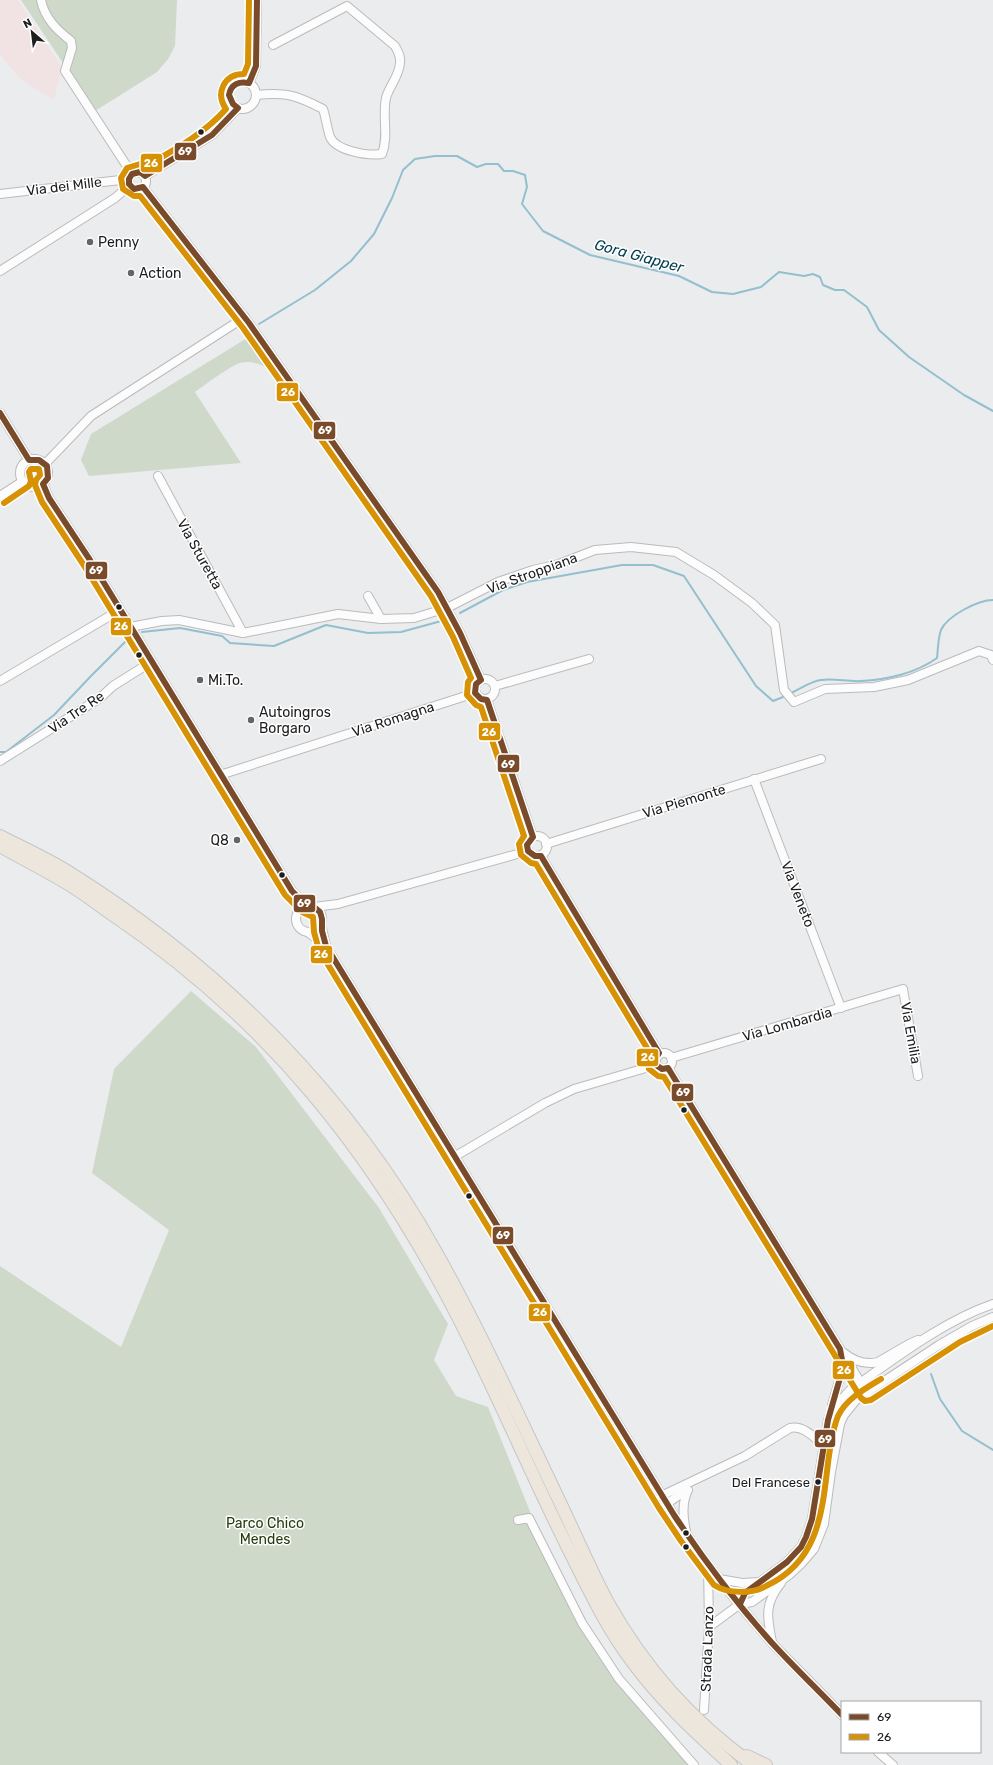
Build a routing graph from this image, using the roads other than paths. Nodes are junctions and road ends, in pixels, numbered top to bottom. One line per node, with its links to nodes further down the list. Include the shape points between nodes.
1 (42, 0): 8 (street, via 51,22 71,41 72,48 65,71)
2 (258, 0): 4 (street, via 256,66)
3 (273, 45): 5 (street, via 347,6 395,46 400,54 400,64 386,98 385,146 382,154 372,155 346,150 335,143 330,137 323,109 303,99 289,94)
4 (249, 83): 5 (street, via 254,87); 6 (street, via 238,82 229,91 231,103)
5 (256, 95): 6 (street, via 254,102 249,106)
6 (238, 108): 7 (street, via 212,135)
7 (145, 176): 8 (street, via 140,172); 9 (street, via 146,182)
8 (130, 179): 9 (street, via 134,189); 10 (street, Via dei Mille); 11 (street, via 115,198)
9 (143, 187): 12 (street)
10 (0, 194)
11 (0, 271)
12 (247, 320): 15 (street, via 91,416); 21 (street)
13 (0, 413): 14 (street)
14 (29, 460): 15 (street, via 39,460); 17 (street, via 21,469)
15 (45, 464): 18 (street, via 48,475)
16 (158, 476): 25 (street, Via Sturetta)
17 (23, 481): 18 (street, via 32,487); 19 (street)
18 (43, 484): 24 (street, via 49,498)
19 (0, 496)
20 (368, 596): 23 (street)
21 (447, 608): 23 (street, Via Stroppiana, via 414,618); 27 (street, Via Stroppiana, via 498,582 559,564 595,550 631,548 676,552 752,603 775,625 784,690 794,702 825,688 874,687 902,681 979,651 991,655); 29 (street)
22 (108, 617): 30 (street)
23 (381, 620): 25 (street, Via Stroppiana, via 338,614)
24 (130, 627): 25 (street, Via Stroppiana, via 179,620); 28 (street)
25 (243, 633)
26 (589, 659): 31 (street)
27 (993, 660)
28 (151, 662): 35 (street, Via Tre Re, via 113,686 100,698); 36 (street)
29 (481, 680): 31 (street, via 488,679); 32 (street, via 476,684)
30 (0, 681)
31 (495, 686): 33 (street, via 495,693)
32 (475, 692): 33 (street, via 481,699); 36 (street, Via Romagna)
33 (487, 700): 39 (street)
34 (821, 759): 37 (street, Via Piemonte)
35 (0, 761)
36 (220, 774): 44 (street)
37 (754, 779): 40 (street, Via Piemonte); 52 (street, Via Veneto)
38 (0, 836): 83 (highway, via 69,872 158,932 225,988 277,1038 345,1115 388,1174 437,1253 606,1600 628,1636 672,1693)
39 (533, 837): 40 (street, via 542,838); 42 (street, via 527,845)
40 (546, 844): 43 (street)
41 (0, 846): 85 (highway, via 77,890 151,941 216,994 296,1073 338,1124 378,1178 413,1234 459,1317 561,1534 615,1636 662,1699)
42 (528, 851): 43 (street, via 535,856); 45 (street)
43 (541, 856): 53 (street)
44 (292, 892): 46 (street); 47 (street)
45 (338, 904): 46 (street); 48 (street)
46 (310, 907): 47 (street); 48 (street, via 320,912)
47 (298, 912): 49 (street, via 298,928)
48 (322, 922): 49 (street, via 316,931); 50 (street)
49 (309, 933): 50 (street)
50 (326, 946): 58 (street)
51 (903, 989): 52 (street, Via Lombardia); 57 (street, Via Emilia)
52 (841, 1008): 54 (street, Via Lombardia)
53 (660, 1053): 54 (street, via 667,1053); 55 (street, via 655,1059)
54 (672, 1058): 56 (street)
55 (656, 1065): 56 (street, via 662,1069); 58 (street, via 574,1089 545,1103)
56 (668, 1068): 63 (street)
57 (918, 1076)
58 (454, 1157): 70 (street)
59 (993, 1304): 60 (street)
60 (981, 1308): 61 (street); 62 (street)
61 (989, 1318): 65 (street, via 939,1345)
62 (928, 1337): 63 (street, via 873,1363 856,1360); 64 (street)
63 (840, 1350): 64 (street); 66 (street, via 840,1378)
64 (860, 1382): 65 (street); 66 (street, via 840,1399)
65 (867, 1393): 75 (street, via 850,1407 840,1424 824,1524 818,1540 809,1555)
66 (828, 1420): 67 (street)
67 (823, 1445): 68 (street, via 797,1426 745,1456); 77 (street, via 812,1519 806,1537 795,1554)
68 (697, 1479): 69 (street); 70 (street)
69 (688, 1490): 71 (street); 73 (street, via 684,1499)
70 (661, 1496): 71 (street)
71 (666, 1504): 73 (street)
72 (518, 1520): 86 (street, via 529,1518 582,1623 619,1679)
73 (687, 1536): 74 (street)
74 (708, 1565): 76 (street); 79 (street, Strada Lanzo)
75 (788, 1575): 78 (street, via 752,1602); 80 (street, via 769,1603 767,1614)
76 (719, 1579): 77 (street, via 742,1583); 78 (street)
77 (761, 1582): 78 (street, via 745,1593)
78 (740, 1604): 79 (street); 80 (street)
79 (709, 1627): 81 (street, Strada Lanzo)
80 (772, 1642): 82 (street)
81 (704, 1710)
82 (841, 1713)
83 (729, 1748): 89 (highway); 90 (highway)
84 (879, 1753): 91 (street)
85 (719, 1754): 87 (highway); 88 (highway)
86 (694, 1765)
87 (730, 1765)
88 (734, 1765)
89 (753, 1765)
90 (766, 1765)
91 (893, 1765)

